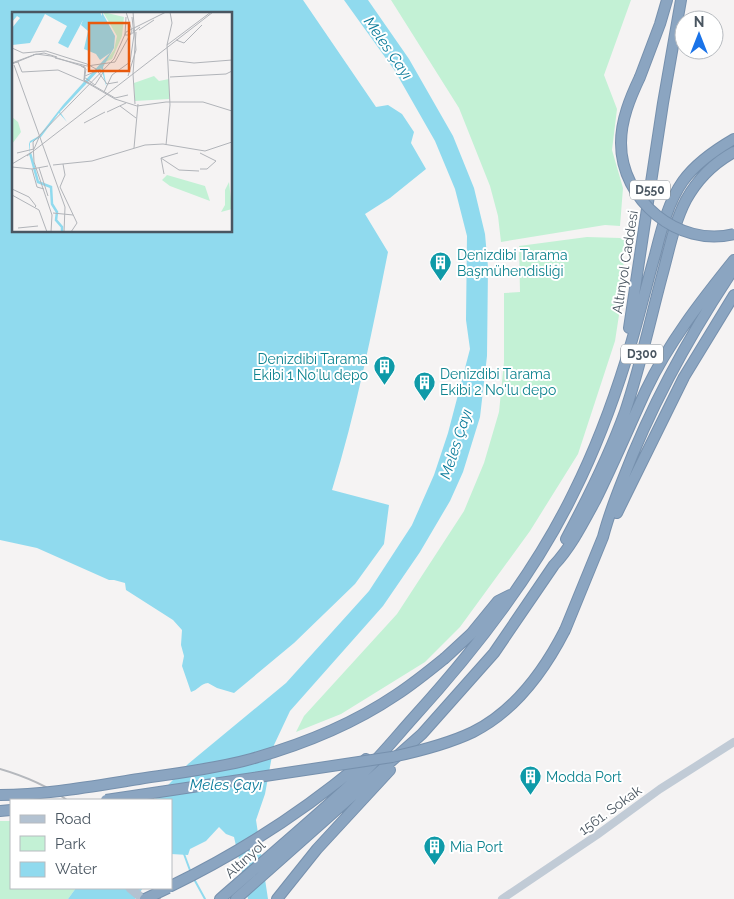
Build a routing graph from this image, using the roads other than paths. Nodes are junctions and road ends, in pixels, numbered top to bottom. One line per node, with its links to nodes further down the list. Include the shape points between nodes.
1 (667, 0): 5 (highway, bridge, via 628,106 623,125 622,159 633,188 666,222 701,234)
2 (681, 0): 9 (highway, Altınyol Caddesi / D550)
3 (734, 139): 9 (highway, D300, via 701,162 676,192)
4 (734, 152): 11 (highway, D300, via 704,176 680,214 625,412 599,475)
5 (734, 234)
6 (734, 260): 11 (highway, via 665,354 585,520)
7 (734, 269): 10 (highway, via 694,332 653,407)
8 (734, 295): 10 (highway, via 684,377)
9 (619, 380): 12 (highway, via 575,491 552,534)
10 (603, 537): 17 (highway, bridge, via 565,630 550,658 527,689 475,731 392,757)
11 (554, 565): 13 (highway, via 494,653)
12 (513, 593): 14 (highway, via 459,665); 16 (highway, bridge, via 498,602 471,634 444,658 396,695 353,720 306,741 221,766 98,786)
13 (422, 734): 23 (highway, Altınyol); 24 (highway)
14 (397, 736): 18 (highway, via 311,802 254,840); 22 (highway, Altınyol, via 364,772)
15 (734, 742): 25 (main road, 1561. Sokak, via 660,789)
16 (0, 795)
17 (113, 799)
18 (172, 886)
19 (131, 889): 21 (main road)
20 (165, 889): 21 (highway, bridge)
21 (142, 898)
22 (220, 899)
23 (236, 899)
24 (276, 899)
25 (502, 899)

